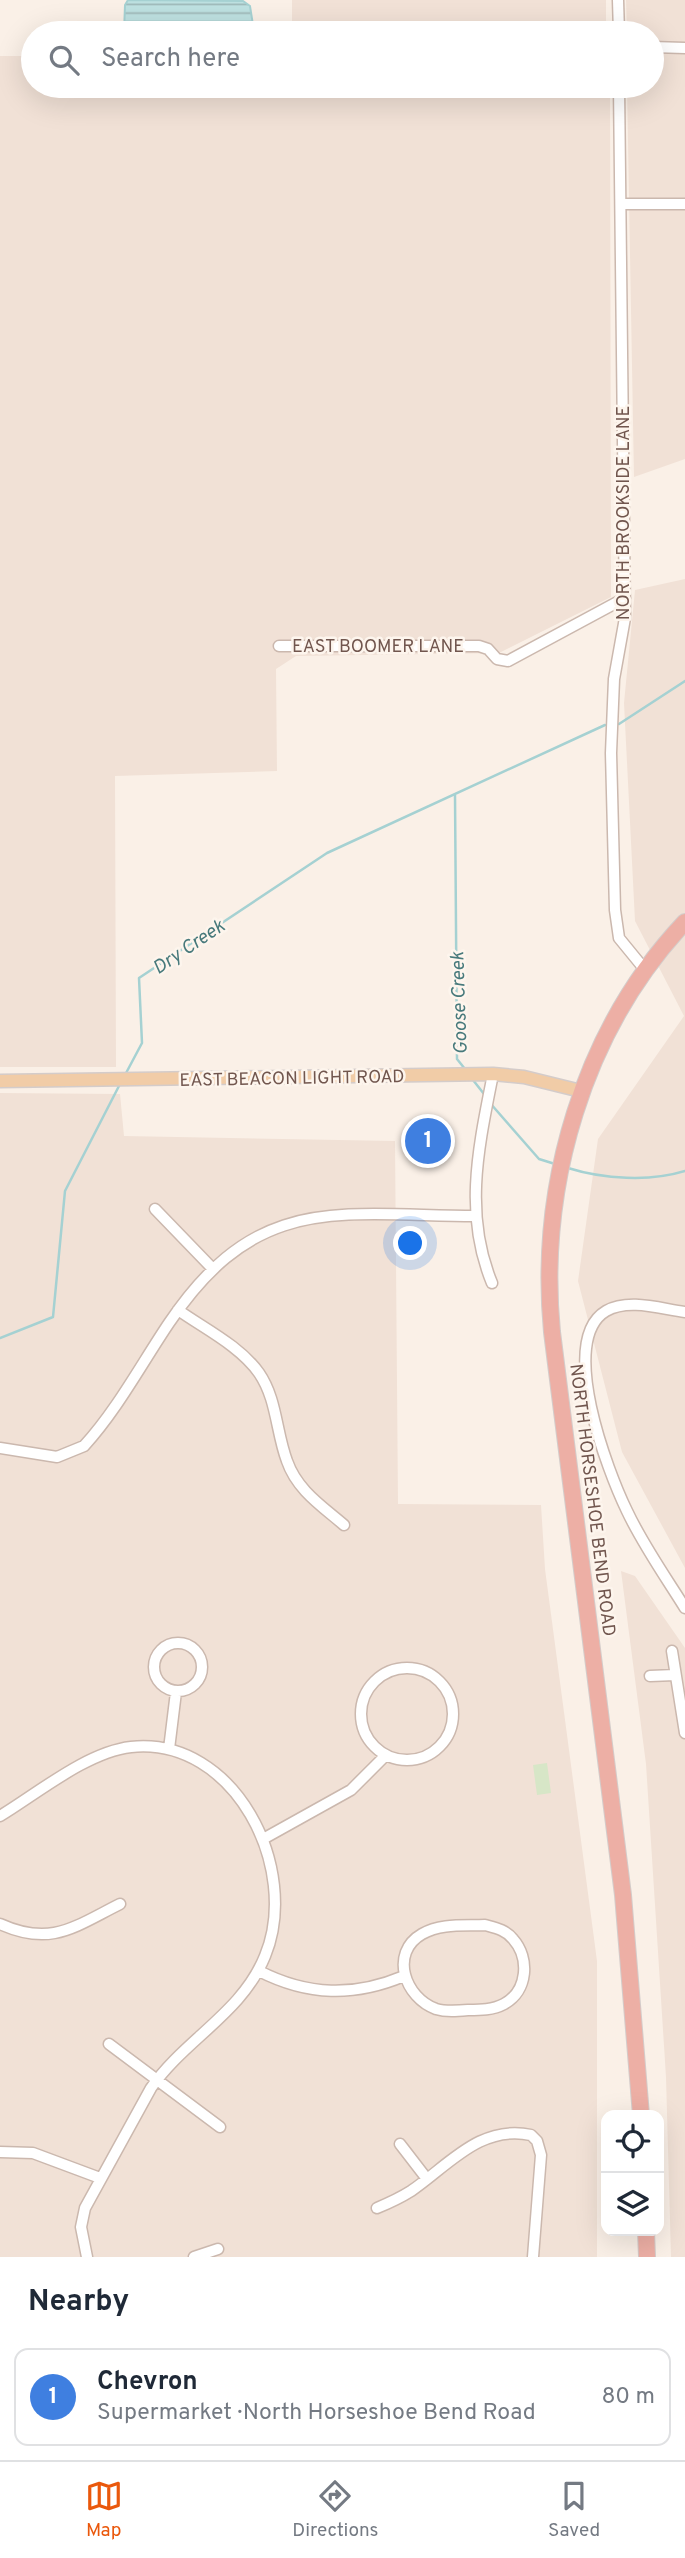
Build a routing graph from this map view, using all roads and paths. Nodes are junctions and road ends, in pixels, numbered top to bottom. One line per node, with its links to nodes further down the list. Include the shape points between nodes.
1 (618, 0): 2 (street)
2 (619, 21)
3 (664, 47): 4 (street)
4 (685, 48)
5 (619, 98): 6 (street, NORTH BROOKSIDE LANE)
6 (621, 204): 7 (street); 8 (street, NORTH BROOKSIDE LANE)
7 (685, 204)
8 (625, 598): 9 (street, EAST BOOMER LANE, via 508,661 479,646); 11 (street, NORTH BROOKSIDE LANE, via 614,679 611,753 615,910 619,938)
9 (279, 646)
10 (685, 922): 11 (highway, NORTH HORSESHOE BEND ROAD)
11 (646, 971): 14 (highway, NORTH HORSESHOE BEND ROAD)
12 (493, 1074): 13 (main road, EAST BEACON LIGHT ROAD); 14 (main road, EAST BEACON LIGHT ROAD); 16 (street, via 477,1157)
13 (0, 1081)
14 (581, 1091): 39 (highway, NORTH HORSESHOE BEND ROAD, via 552,1215 550,1314 623,1895)
15 (155, 1209): 17 (street)
16 (475, 1216): 17 (street, via 314,1217 263,1233); 18 (street)
17 (212, 1268): 19 (street)
18 (492, 1283)
19 (178, 1310): 21 (street, via 84,1446 57,1457); 22 (street, via 253,1365 267,1388 293,1475 310,1497)
20 (685, 1312): 23 (street, NORTH HORSESHOE BEND ROAD, via 620,1306 595,1322 586,1344 600,1442 628,1513)
21 (0, 1448)
22 (344, 1525)
23 (685, 1608)
24 (672, 1650): 25 (street)
25 (676, 1675): 26 (street); 28 (street)
26 (650, 1676)
27 (176, 1692): 27 (street, via 158,1682 154,1663 168,1644 179,1642 192,1646 201,1656 203,1671 199,1681); 29 (street)
28 (685, 1733)
29 (169, 1749): 31 (street, via 133,1747 107,1753); 32 (street, via 219,1777)
30 (386, 1755): 30 (street, via 367,1737 362,1724 361,1710 371,1685 393,1670 420,1669 433,1675 451,1697 454,1710 447,1737 427,1756 400,1760); 32 (street, via 351,1790)
31 (0, 1816)
32 (263, 1839): 35 (street, via 273,1872 275,1922)
33 (120, 1904): 34 (street, via 50,1936 24,1934)
34 (0, 1924)
35 (259, 1971): 36 (street, via 294,1986 332,1992 371,1988); 38 (street, via 237,2003)
36 (404, 1976): 36 (street, via 408,1949 419,1935 446,1926 485,1925 503,1930 513,1937 524,1958 518,1990 504,2004 488,2010 450,2011 426,2005)
37 (109, 2044): 38 (street)
38 (156, 2080): 40 (street); 43 (street)
39 (641, 2110)
40 (220, 2127)
41 (400, 2144): 44 (street)
42 (0, 2152): 43 (street, via 33,2153)
43 (100, 2178): 48 (street, via 82,2217)
44 (427, 2179): 45 (street); 50 (street, via 453,2155 486,2139 531,2135 541,2155)
45 (377, 2208)
46 (646, 2236): 51 (highway)
47 (218, 2249): 49 (street)
48 (87, 2257)
49 (194, 2257)
50 (533, 2257)
51 (647, 2257)

